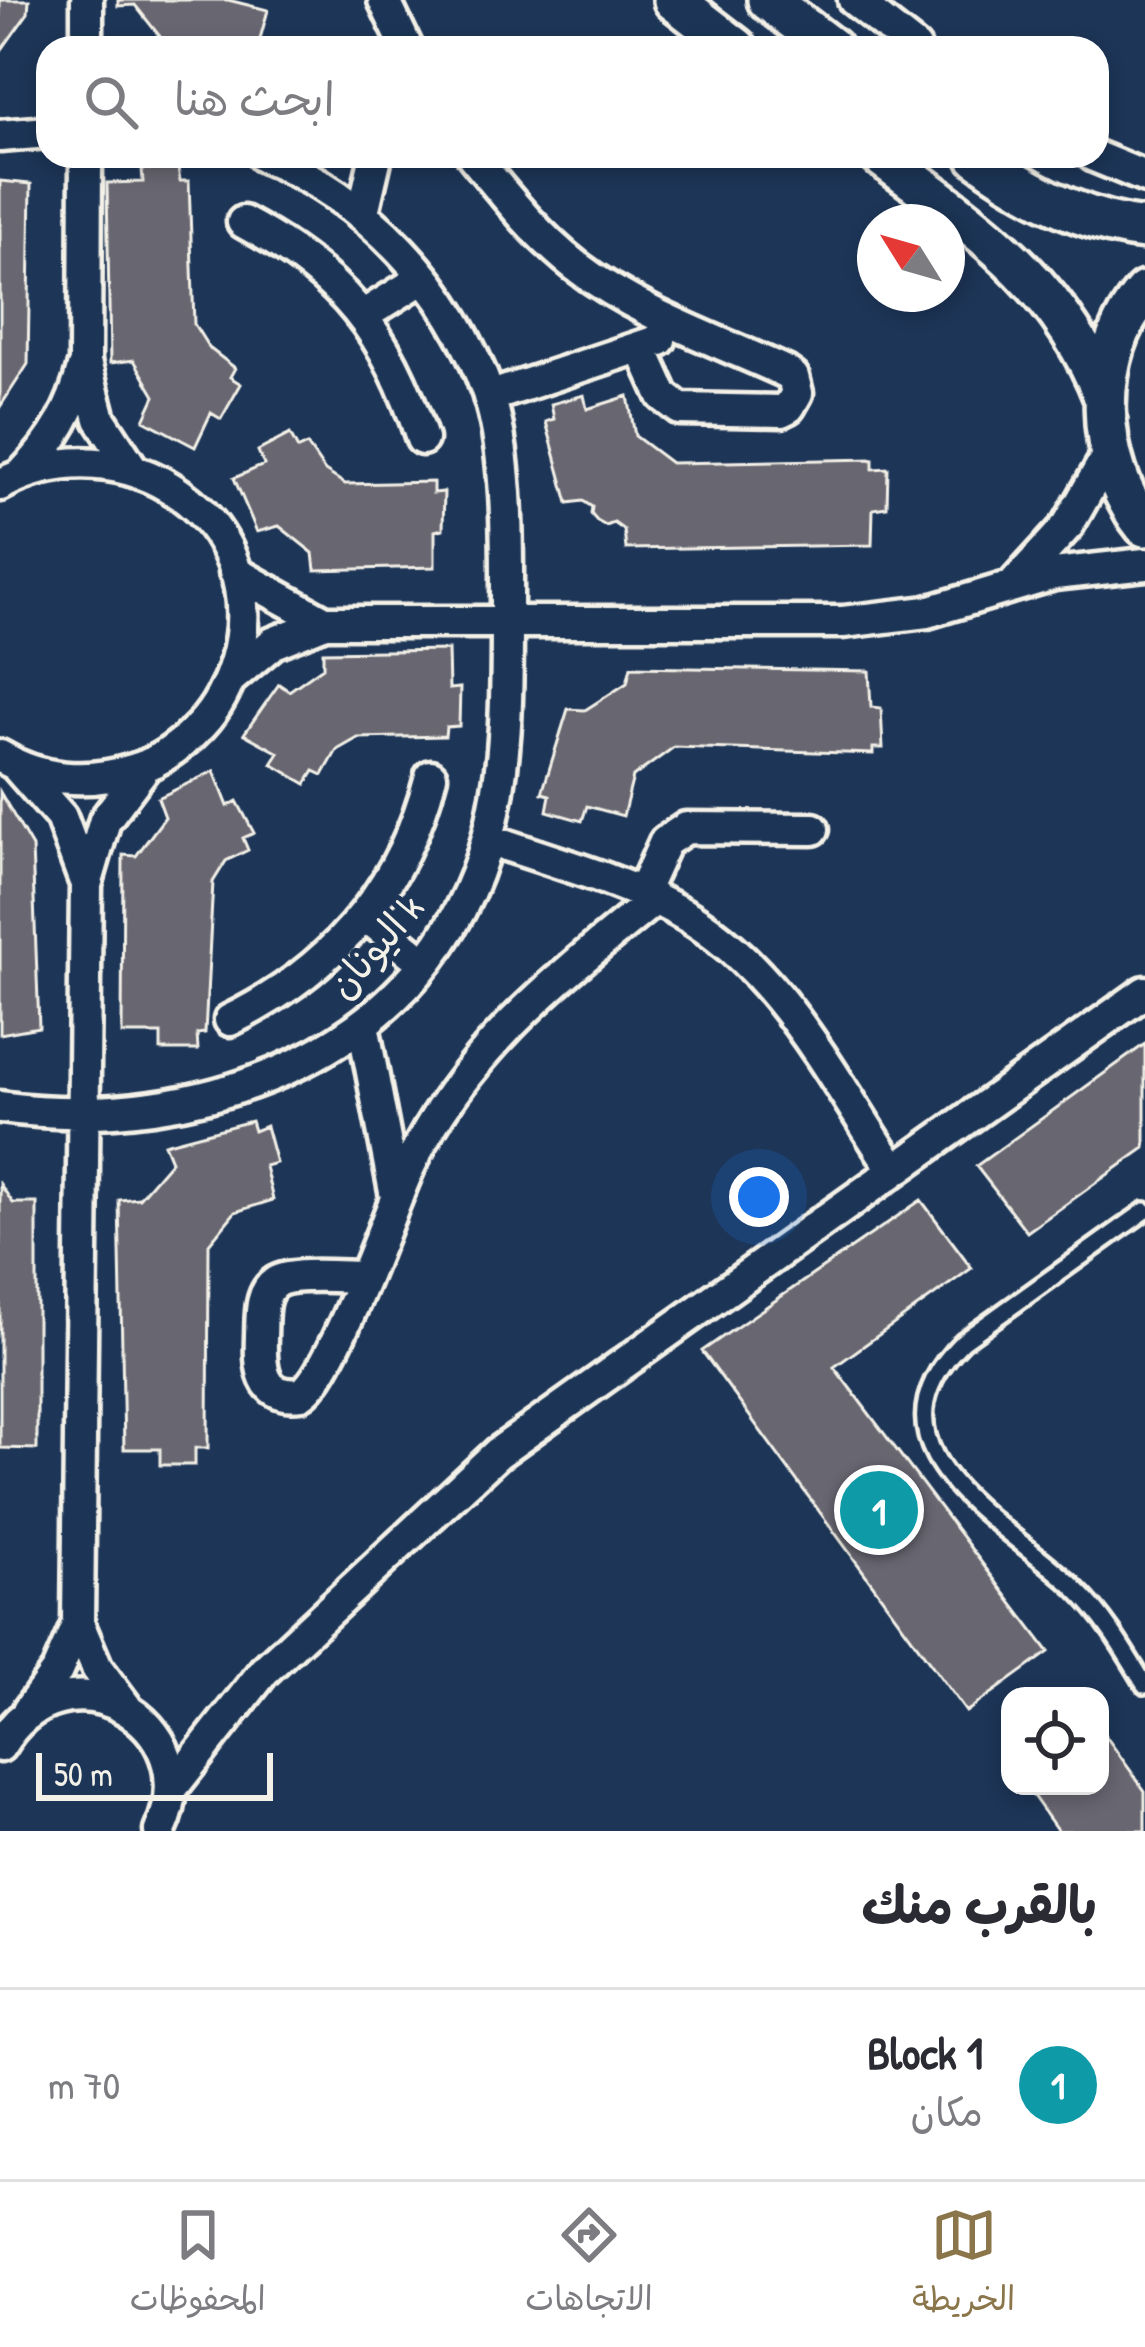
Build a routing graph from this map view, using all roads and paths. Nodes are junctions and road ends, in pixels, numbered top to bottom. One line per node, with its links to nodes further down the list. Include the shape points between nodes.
1 (87, 0): 6 (street)
2 (384, 0): 7 (street)
3 (674, 0): 8 (street)
4 (768, 0): 9 (street)
5 (854, 0): 10 (street)
6 (87, 36)
7 (400, 36)
8 (720, 36)
9 (815, 36)
10 (900, 36)
11 (36, 133): 12 (street)
12 (0, 136)
13 (1109, 162): 20 (street)
14 (86, 168): 29 (street)
15 (290, 168): 21 (street, اليونان k)
16 (373, 168): 21 (street)
17 (483, 168): 27 (street, via 573,264)
18 (897, 168): 31 (street, via 1023,267 1082,348)
19 (994, 168): 23 (street, via 1057,206)
20 (1145, 177)
21 (363, 212): 24 (street, اليونان k)
22 (243, 222): 26 (street, via 308,262)
23 (1145, 230)
24 (422, 278): 26 (street); 30 (street, اليونان k)
25 (1145, 292): 31 (street, via 1114,348)
26 (364, 315): 32 (street, via 407,390)
27 (692, 330): 28 (street); 28 (street, via 786,372 796,385 794,401 782,411 680,410 663,396)
28 (641, 346): 30 (street)
29 (85, 362): 34 (street, via 100,419); 35 (street, via 57,433)
30 (490, 397): 41 (street, اليونان k, via 505,502)
31 (1105, 399): 33 (street)
32 (422, 439)
33 (1109, 453): 36 (street); 39 (street, via 1068,524)
34 (132, 468): 35 (street, via 59,462); 38 (street, via 200,511)
35 (12, 478)
36 (1145, 526)
37 (1145, 564): 39 (street)
38 (235, 572): 40 (street); 42 (street, via 242,608)
39 (1011, 586): 41 (street, via 865,621)
40 (325, 622): 41 (street); 42 (street, via 273,643)
41 (507, 622): 47 (street, اليونان k, via 503,753)
42 (230, 680): 44 (street, via 210,716)
43 (6, 760): 44 (street, via 79,779); 48 (street, via 61,817)
44 (145, 767): 48 (street, via 105,820)
45 (430, 776): 50 (street, via 413,835)
46 (813, 829): 49 (street, via 686,828 665,842)
47 (488, 839): 49 (street); 51 (street, اليونان k, via 460,906)
48 (86, 885): 56 (street)
49 (648, 896): 57 (street, via 708,929 769,984); 58 (street, via 502,1031 452,1093)
50 (366, 916): 51 (street); 53 (street, via 290,986)
51 (423, 962): 54 (street, اليونان k)
52 (1145, 992): 57 (street)
53 (230, 1020)
54 (363, 1025): 56 (street, اليونان k, via 242,1089); 58 (street)
55 (0, 1107): 56 (street, اليونان k)
56 (83, 1112): 61 (street)
57 (894, 1170): 65 (street, via 482,1466 265,1671)
58 (395, 1196): 60 (street)
59 (1145, 1211): 62 (lane, via 963,1341 939,1370 927,1422 934,1458 955,1488 1079,1592)
60 (363, 1277)
61 (78, 1623): 63 (street); 64 (street, via 57,1672)
62 (1145, 1684)
63 (126, 1707): 64 (street, via 75,1696 49,1702); 65 (street, via 152,1731)
64 (9, 1731)
65 (172, 1788): 66 (street)
66 (160, 1831)

